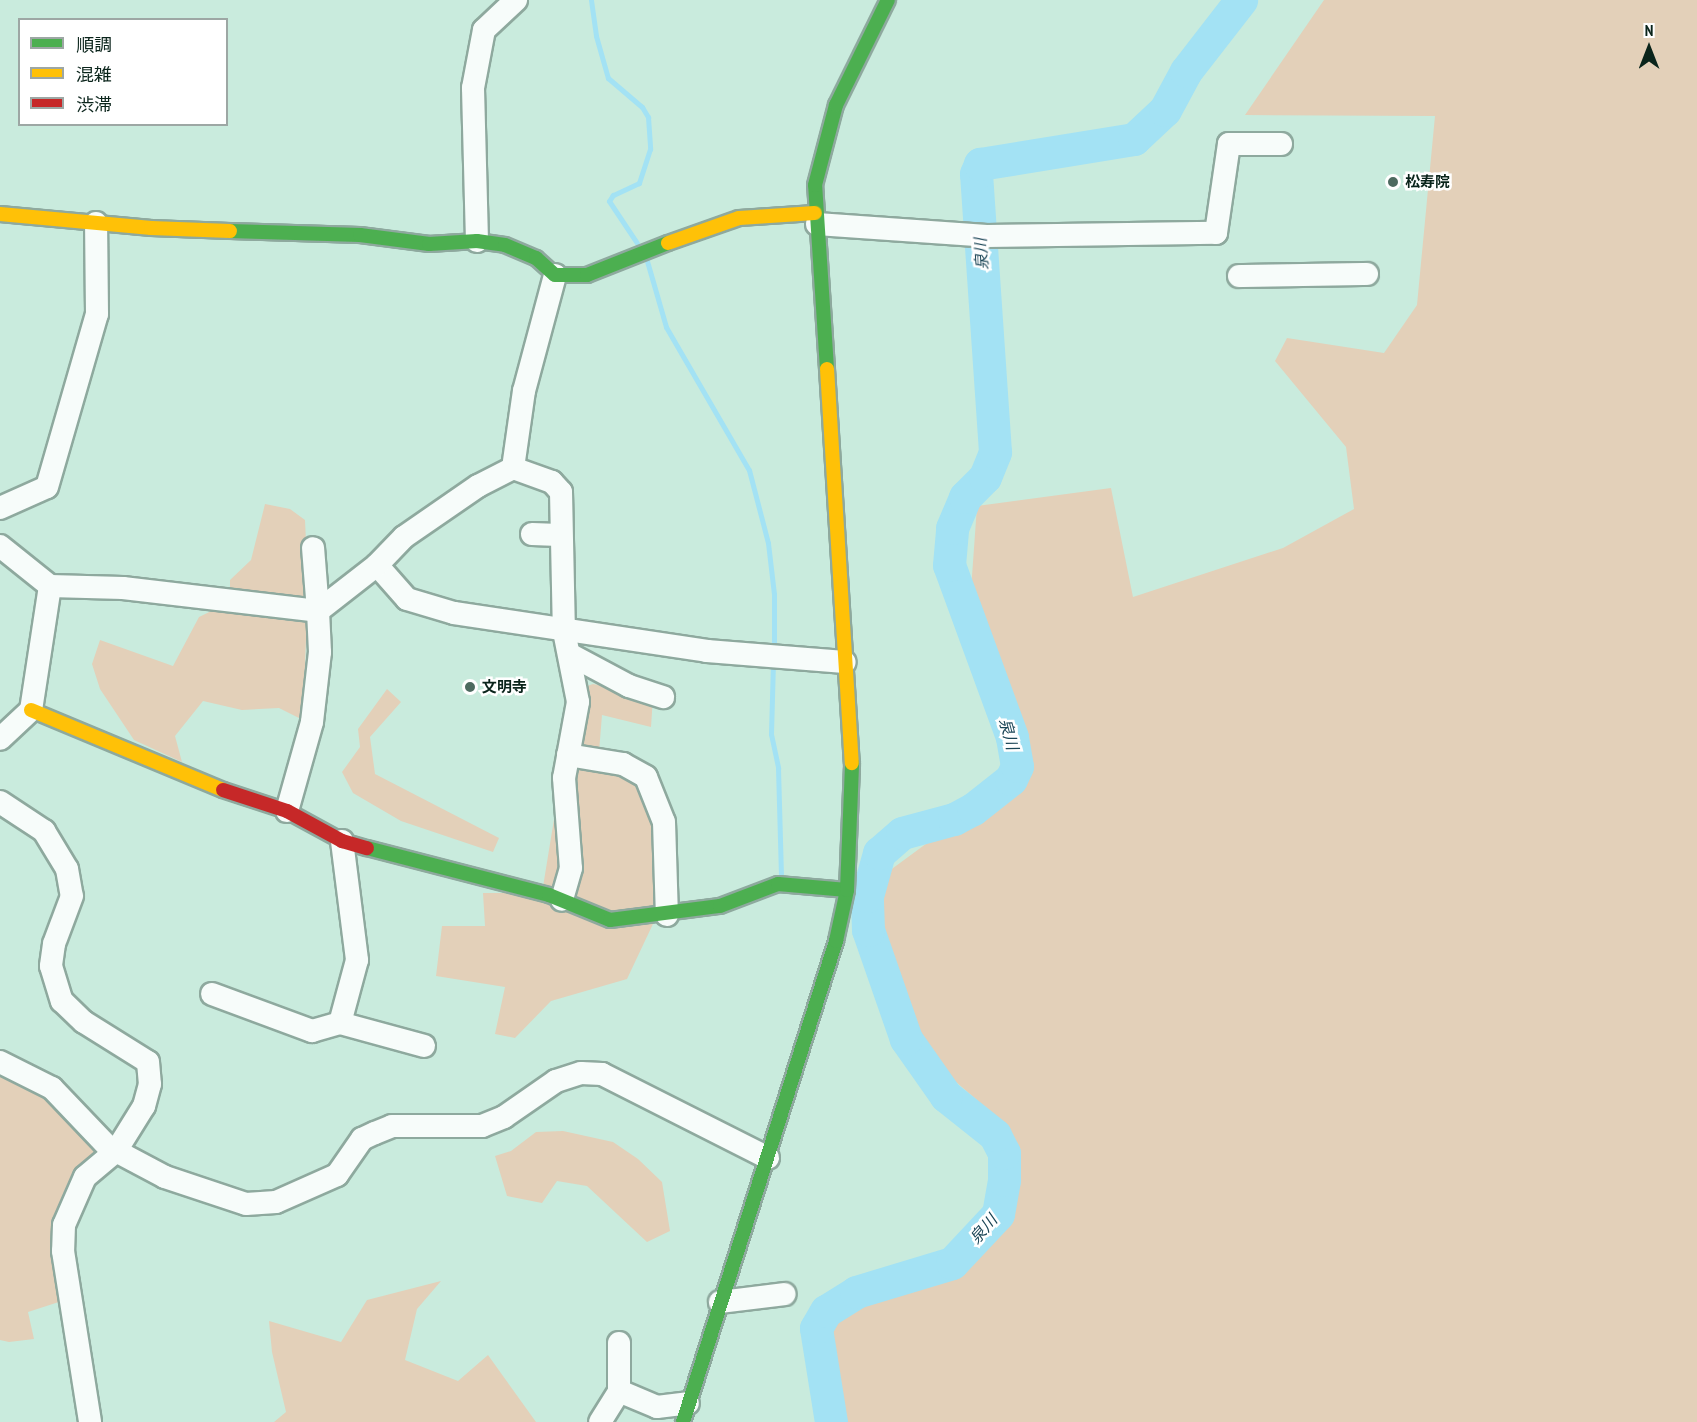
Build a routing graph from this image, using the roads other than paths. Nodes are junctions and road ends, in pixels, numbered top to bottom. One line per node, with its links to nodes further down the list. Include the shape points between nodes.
1 (516, 0): 7 (street, via 484,30 473,88)
2 (888, 0): 5 (street, via 836,105 817,175)
3 (1281, 144): 5 (street, via 1229,144 1216,233 987,236)
4 (0, 214): 6 (street)
5 (816, 218): 9 (street, via 739,218 587,275); 22 (street)
6 (96, 223): 7 (street, via 360,235 429,244); 12 (street, via 97,314 47,487)
7 (477, 241): 9 (street, via 504,245 536,258)
8 (1367, 274): 10 (street)
9 (555, 275): 11 (street, via 524,391)
10 (1239, 276)
11 (513, 468): 14 (street, via 552,482 561,492); 17 (street, via 478,486 404,537)
12 (0, 507)
13 (532, 534): 14 (street)
14 (559, 535): 20 (street)
15 (0, 546): 18 (street)
16 (313, 548): 19 (street)
17 (377, 565): 19 (street); 20 (street, via 407,599 454,613)
18 (50, 586): 19 (street, via 123,588); 24 (street)
19 (318, 610): 28 (street, via 320,652 312,722)
20 (564, 631): 21 (street); 22 (street, via 782,660)
21 (569, 654): 23 (street, via 628,686); 26 (street, via 578,702)
22 (845, 662): 30 (street, via 854,784)
23 (663, 697)
24 (31, 710): 25 (street); 28 (street, via 193,780)
25 (0, 739)
26 (568, 755): 31 (street, via 564,778 571,867); 32 (street, via 623,764 638,771 653,788 664,822)
27 (0, 802): 37 (street, via 44,831 67,869 72,896 54,944 51,966 62,1001 84,1022 148,1062 150,1084 144,1106)
28 (287, 811): 29 (street)
29 (342, 841): 31 (street); 34 (street, via 357,960)
30 (847, 890): 32 (street, via 778,884 720,906); 38 (street, via 836,941)
31 (562, 900): 32 (street, via 610,920)
32 (667, 915)
33 (212, 994): 34 (street, via 312,1031)
34 (340, 1023): 35 (street)
35 (424, 1046)
36 (0, 1062): 37 (street, via 52,1088)
37 (115, 1152): 38 (street, via 165,1177 246,1204 276,1202 337,1175 363,1139 375,1133 392,1126 482,1126 504,1117 556,1081 581,1072 602,1074); 44 (street, via 85,1177 64,1226 63,1251)
38 (768, 1158): 40 (street)
39 (785, 1294): 40 (street)
40 (720, 1302): 43 (street)
41 (620, 1343): 42 (street)
42 (619, 1390): 43 (street, via 657,1407); 45 (street)
43 (685, 1412)
44 (90, 1422)
45 (600, 1422)

